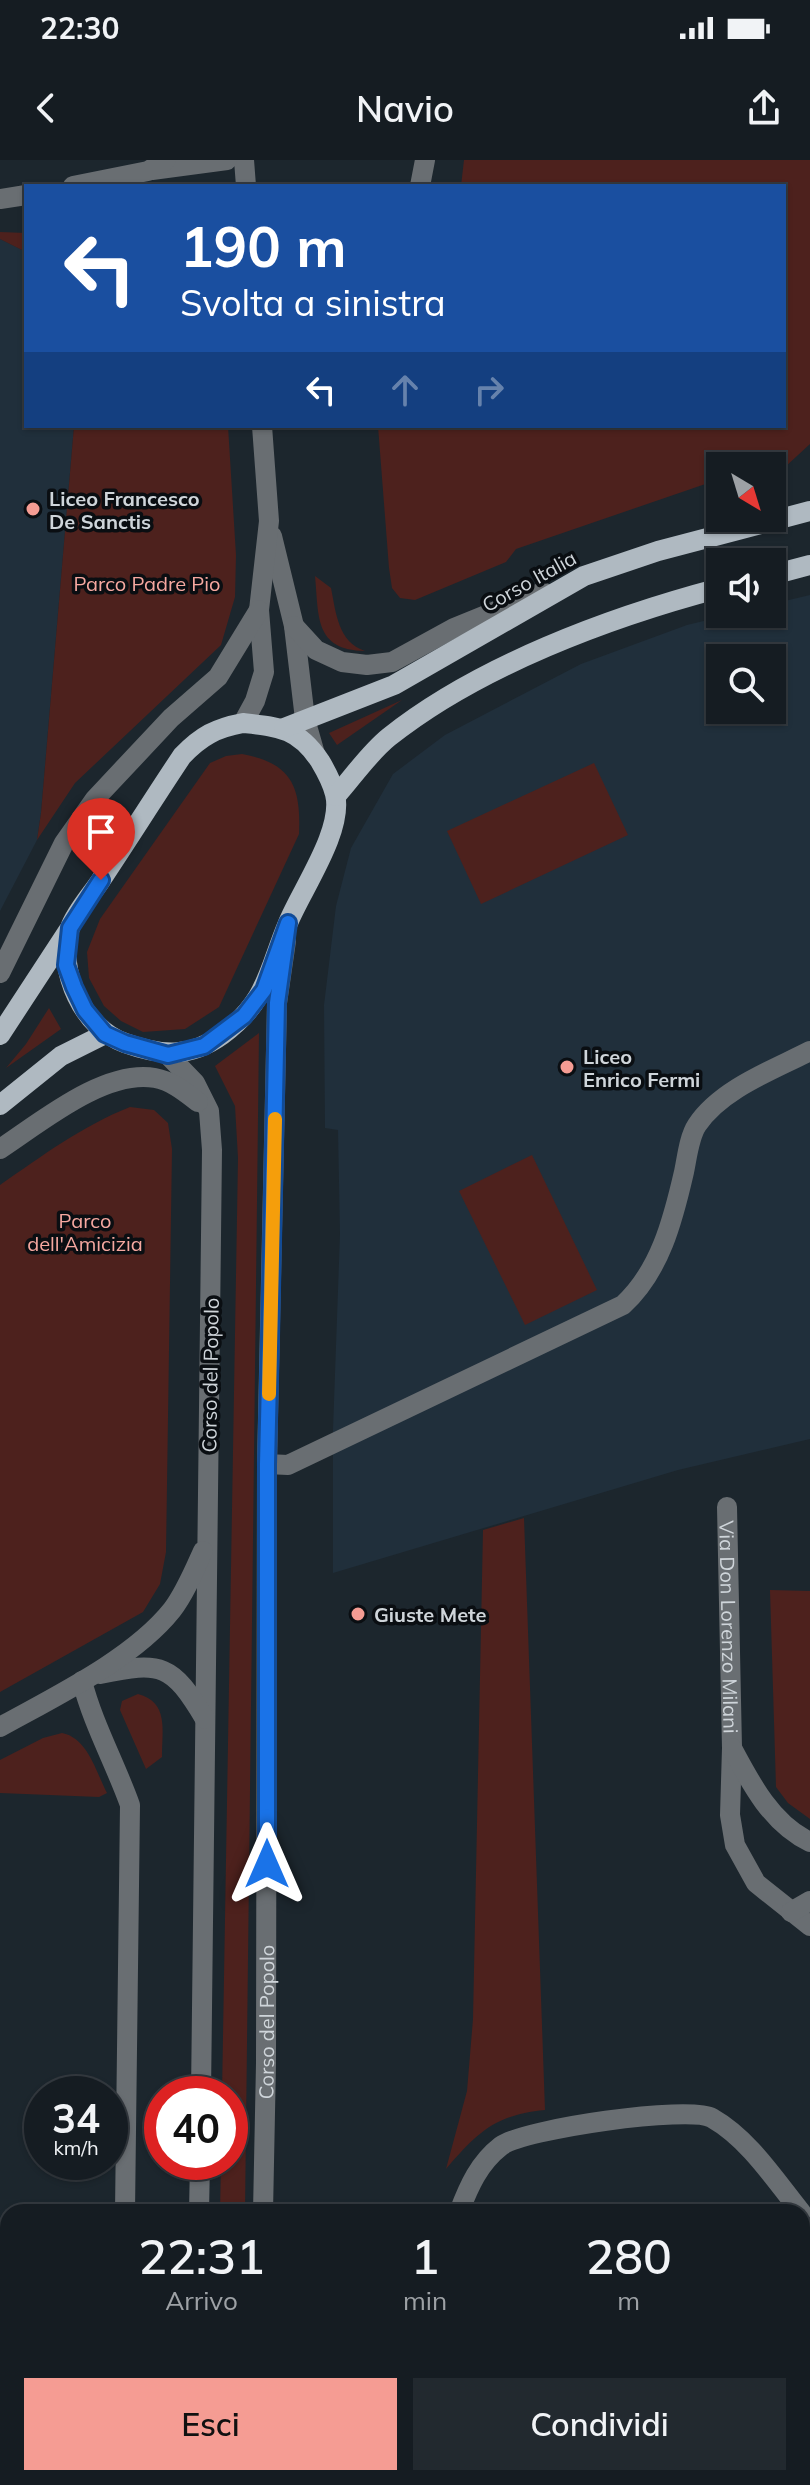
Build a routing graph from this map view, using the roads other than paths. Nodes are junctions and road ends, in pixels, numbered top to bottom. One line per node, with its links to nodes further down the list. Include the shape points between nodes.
1 (227, 160): 4 (street)
2 (244, 160): 6 (street)
3 (425, 160): 7 (street)
4 (157, 165): 5 (street)
5 (81, 184)
6 (246, 184)
7 (420, 184)
8 (24, 196): 9 (street)
9 (0, 199)
10 (262, 428): 12 (street)
11 (810, 511): 15 (main road, Corso Italia)
12 (269, 521): 17 (street); 18 (street)
13 (810, 565): 14 (main road)
14 (786, 571)
15 (584, 576): 18 (street, via 454,628 392,662 342,662 316,650); 19 (main road, Corso Italia, via 394,685)
16 (706, 592): 23 (main road, via 630,615 468,684 387,738)
17 (259, 610): 20 (street, via 264,672); 26 (street, via 218,677 95,799 64,843)
18 (294, 626): 19 (street)
19 (305, 719): 21 (main road, Corso Italia); 22 (street)
20 (243, 723): 21 (main road); 25 (main road, via 219,727 182,756)
21 (284, 728): 22 (main road)
22 (315, 754): 23 (main road)
23 (336, 796): 24 (main road, via 334,822)
24 (288, 923): 30 (main road, via 264,990 244,1016 204,1046); 34 (street, Corso del Popolo, via 277,1003)
25 (70, 928): 27 (main road, via 66,965 85,1010); 28 (main road)
26 (0, 973)
27 (105, 1034): 30 (main road); 31 (main road, via 61,1056)
28 (0, 1035)
29 (810, 1051): 34 (street, via 712,1107 695,1128 658,1257 639,1290 623,1305 288,1465)
30 (168, 1055): 32 (street, Corso del Popolo, via 195,1083)
31 (0, 1105)
32 (209, 1111): 33 (street, via 179,1087 155,1078 127,1078 76,1099); 36 (street, Corso del Popolo)
33 (0, 1149)
34 (267, 1464): 49 (street, Corso del Popolo)
35 (727, 1507): 40 (street, Via Don Lorenzo Milani)
36 (208, 1538): 37 (street, via 172,1610); 38 (street, Corso del Popolo)
37 (87, 1679): 38 (street, via 137,1666 158,1668 189,1692); 39 (street); 47 (street, via 90,1711 130,1805)
38 (205, 1719): 45 (street, Corso del Popolo)
39 (0, 1727)
40 (732, 1748): 41 (street, via 775,1816); 43 (street, Via Don Lorenzo Milani, via 730,1815 735,1845 756,1883)
41 (810, 1842)
42 (810, 1901): 43 (street)
43 (791, 1912): 44 (street, Via Don Lorenzo Milani)
44 (810, 1926)
45 (201, 2076)
46 (200, 2180): 48 (street)
47 (125, 2204)
48 (199, 2204)
49 (263, 2204)
50 (462, 2204): 51 (street, via 475,2173 503,2144 534,2132 679,2113 711,2117 746,2146)
51 (794, 2204)

